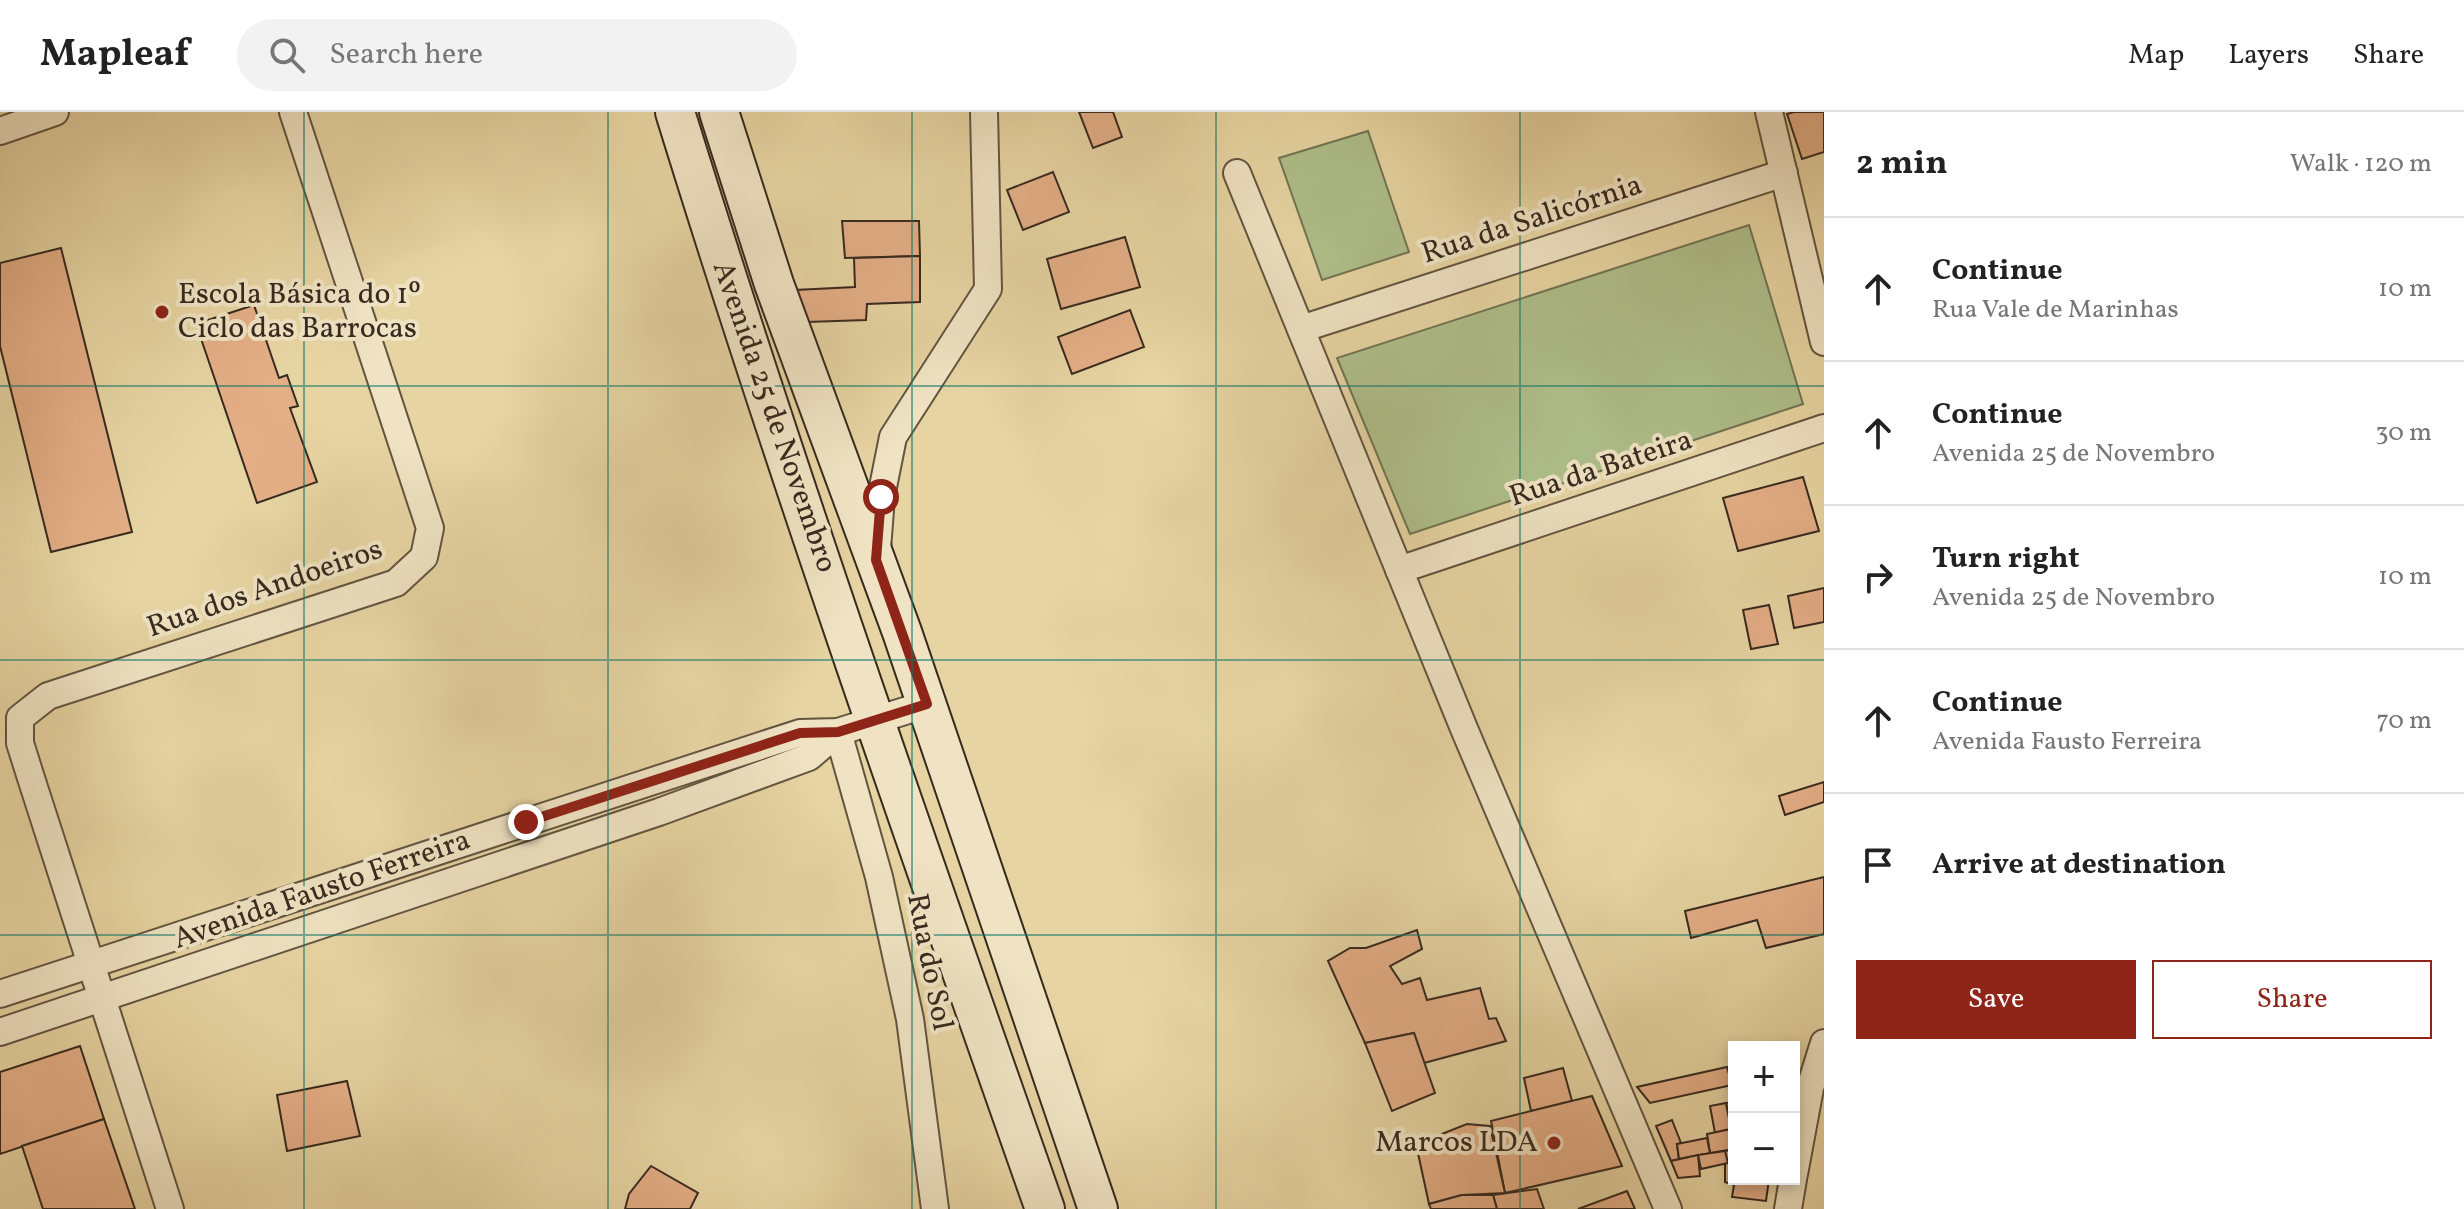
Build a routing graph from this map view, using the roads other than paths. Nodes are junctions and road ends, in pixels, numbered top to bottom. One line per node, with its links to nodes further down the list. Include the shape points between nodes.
1 (55, 112): 7 (street)
2 (293, 112): 18 (street, Rua dos Andoeiros, via 430,528 424,557 396,583 48,696 20,718 20,743)
3 (675, 112): 16 (street, Avenida 25 de Novembro)
4 (719, 112): 13 (street, Avenida 25 de Novembro, via 774,284)
5 (984, 112): 13 (street, via 988,289 893,437)
6 (1769, 112): 9 (street)
7 (0, 131)
8 (1237, 173): 10 (street)
9 (1784, 173): 10 (street, Rua da Salicórnia); 11 (street)
10 (1301, 329): 14 (street)
11 (1824, 342)
12 (1824, 428): 14 (street, Rua da Bateira)
13 (876, 560): 15 (street, Avenida 25 de Novembro)
14 (1399, 570): 29 (street)
15 (927, 704): 16 (street); 28 (street, Avenida 25 de Novembro)
16 (875, 721): 17 (street, Avenida Fausto Ferreira); 27 (street, Avenida 25 de Novembro)
17 (838, 732): 18 (street, Avenida Fausto Ferreira, via 800,733); 20 (street, Avenida Fausto Ferreira, via 809,757 719,790); 26 (street, Rua do Sol, via 879,877 910,1019)
18 (91, 964): 19 (street, Avenida Fausto Ferreira); 20 (street)
19 (0, 994)
20 (101, 999): 21 (street, Avenida Fausto Ferreira); 25 (street)
21 (0, 1032)
22 (1824, 1043): 23 (street)
23 (1800, 1144)
24 (1792, 1185): 30 (street)
25 (170, 1209)
26 (935, 1209)
27 (1045, 1209)
28 (1098, 1209)
29 (1668, 1209)
30 (1788, 1209)

